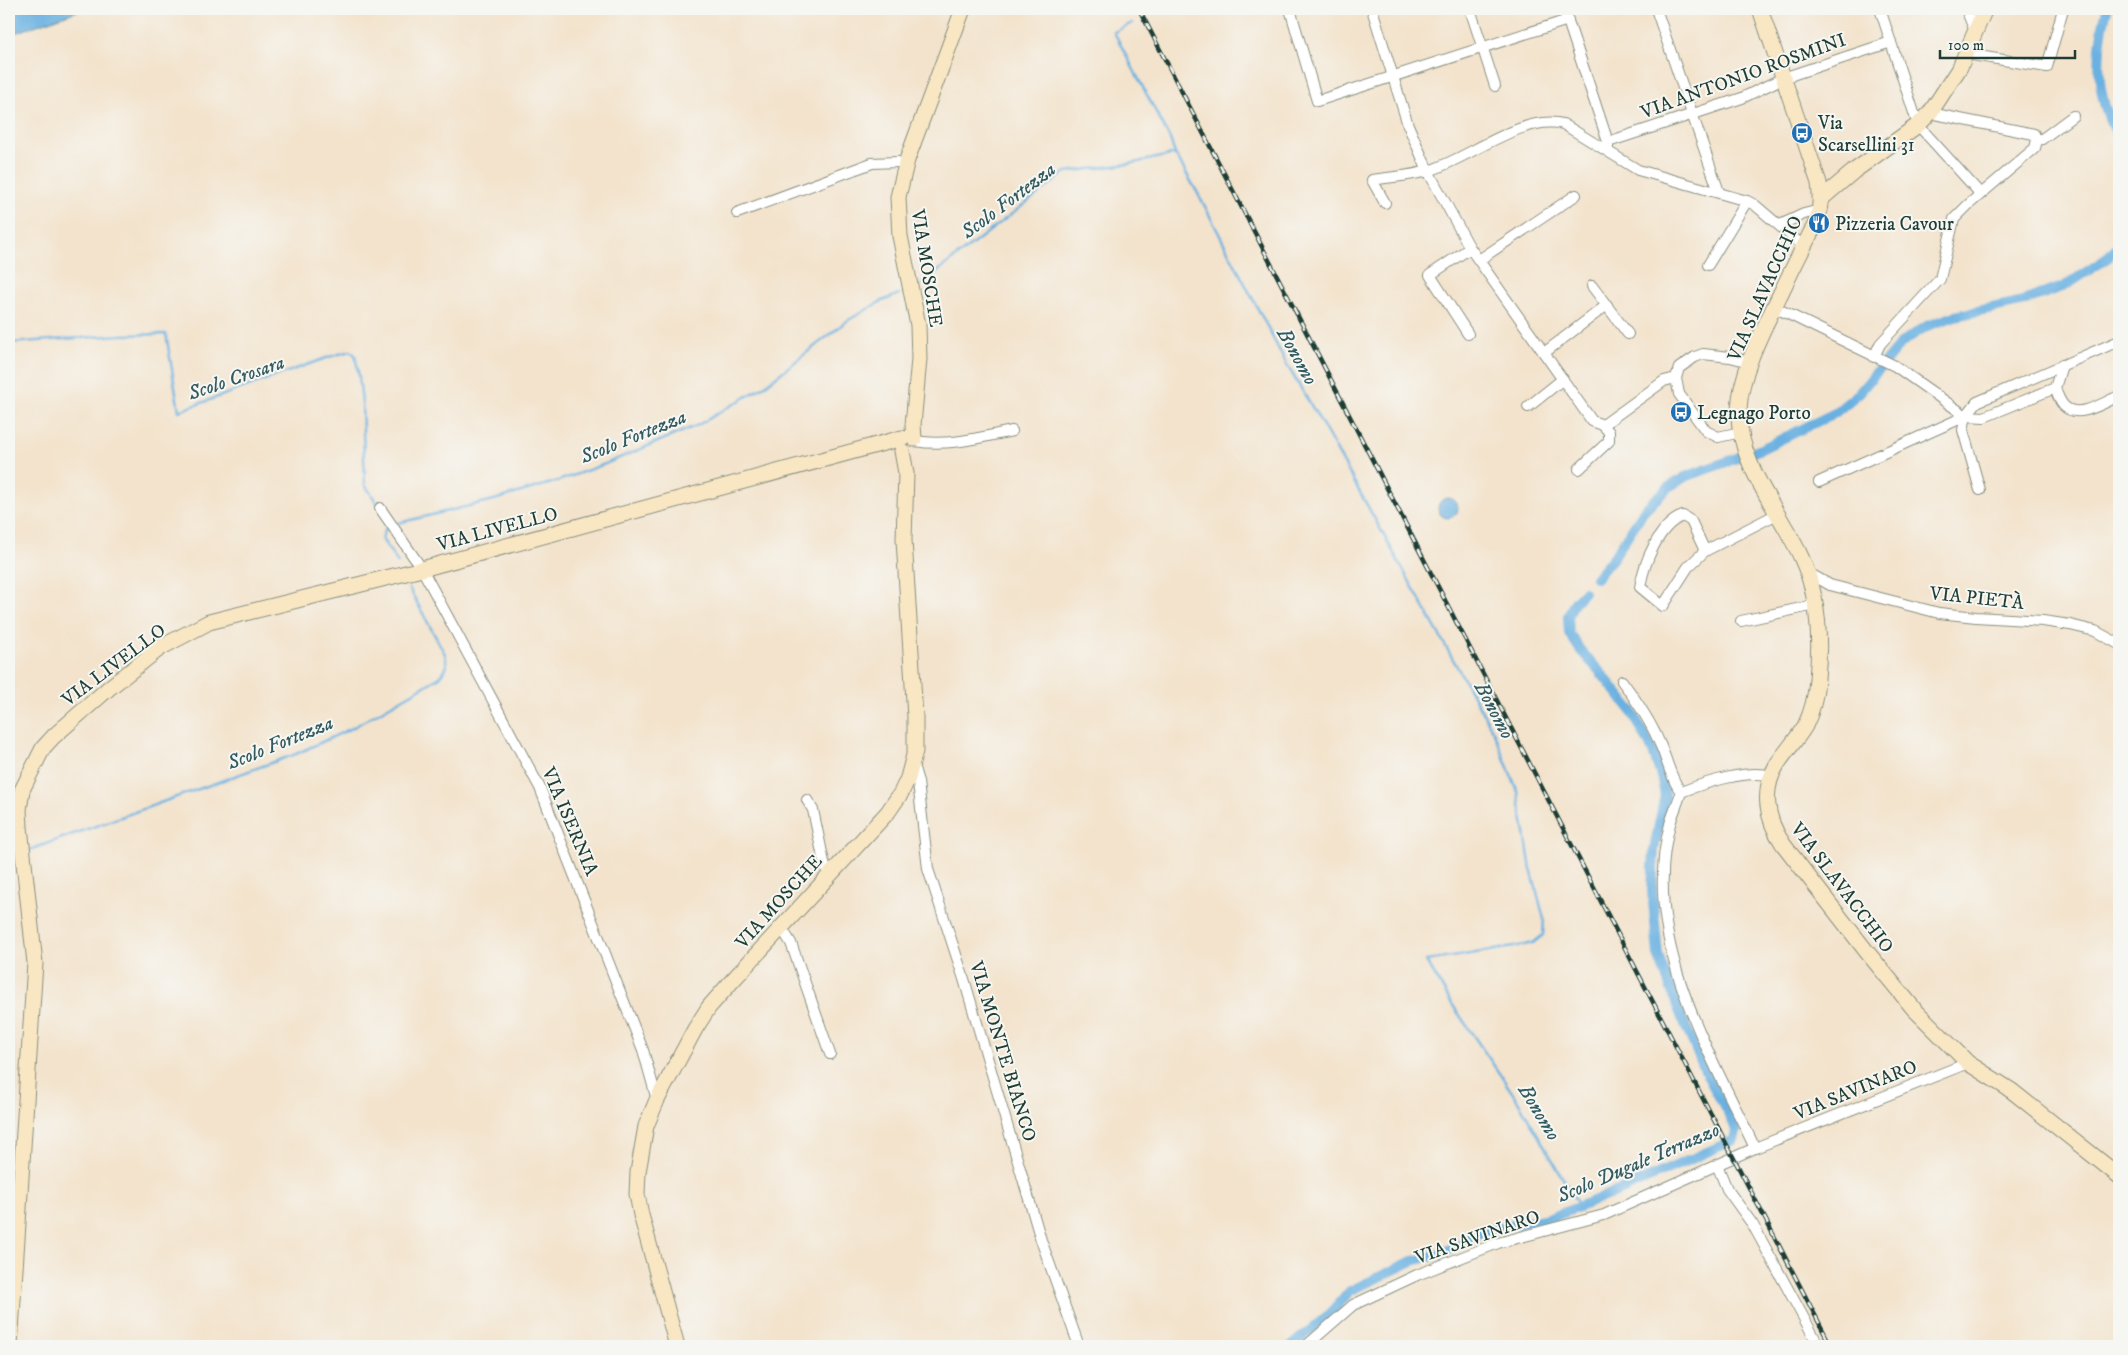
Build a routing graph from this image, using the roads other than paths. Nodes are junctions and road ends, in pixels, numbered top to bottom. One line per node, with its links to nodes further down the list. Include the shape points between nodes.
1 (963, 9): 61 (street, VIA MOSCHE, via 906,160 898,196 900,236 918,325 919,359)
2 (1290, 9): 17 (street, via 1317,101)
3 (1372, 9): 17 (street)
4 (1470, 9): 15 (street)
5 (1564, 9): 12 (street)
6 (1656, 9): 21 (street)
7 (1760, 9): 18 (street)
8 (1880, 9): 14 (street)
9 (1966, 9): 13 (street)
10 (1985, 9): 13 (street)
11 (2063, 9): 16 (street, via 2047,67)
12 (1568, 20): 15 (street); 25 (street)
13 (1975, 31): 16 (street)
14 (1891, 42): 18 (street, VIA ANTONIO ROSMINI); 23 (street)
15 (1482, 48): 17 (street); 19 (street)
16 (1966, 54): 20 (street)
17 (1392, 77): 27 (street)
18 (1783, 78): 21 (street, VIA ANTONIO ROSMINI, via 1742,98); 35 (street, via 1819,183)
19 (1495, 86)
20 (1930, 113): 23 (street); 24 (street, via 2034,134)
21 (1691, 114): 25 (street, VIA ANTONIO ROSMINI); 30 (street)
22 (2072, 116): 24 (street)
23 (1918, 125): 28 (street); 35 (street, via 1854,171)
24 (2037, 140): 29 (street, via 2034,148)
25 (1608, 147): 27 (street, via 1563,124 1542,122); 30 (street, via 1638,170)
26 (898, 162): 36 (street, via 872,163)
27 (1428, 171): 34 (street, via 1372,180); 39 (street)
28 (1966, 178): 29 (street); 32 (street)
29 (1996, 181): 32 (street)
30 (1719, 192): 33 (street)
31 (1576, 195): 40 (street)
32 (1979, 195): 49 (street, via 1954,219 1937,284 1880,344)
33 (1747, 201): 37 (street); 41 (street)
34 (1384, 203)
35 (1821, 205): 37 (street); 38 (street, VIA SLAVACCHIO)
36 (737, 213)
37 (1780, 225): 38 (street)
38 (1803, 246): 44 (street, VIA SLAVACCHIO)
39 (1470, 248): 40 (street); 45 (street, via 1430,275)
40 (1479, 260): 48 (street)
41 (1708, 265)
42 (1592, 286): 43 (street)
43 (1607, 305): 46 (street); 48 (street)
44 (1774, 307): 49 (street); 50 (street, VIA SLAVACCHIO)
45 (1468, 334)
46 (1628, 334)
47 (2119, 341): 51 (street)
48 (1544, 353): 53 (street)
49 (1876, 358): 57 (street, via 1895,366)
50 (1750, 362): 52 (street, via 1703,354 1680,368); 60 (street, VIA SLAVACCHIO, via 1740,398)
51 (2062, 365): 54 (street); 57 (street, via 1977,402)
52 (1676, 378): 58 (street, via 1664,381); 60 (street, via 1679,394 1706,431 1718,437)
53 (1563, 379): 56 (street); 58 (street, via 1592,421)
54 (2055, 388): 55 (street, via 2064,407 2074,412 2090,409); 57 (street, via 1984,416)
55 (2119, 396)
56 (1528, 407)
57 (1966, 416): 63 (street); 64 (street, via 1963,430)
58 (1603, 425): 62 (street, via 1609,432 1609,441)
59 (1012, 430): 61 (street, via 962,442)
60 (1743, 439): 66 (street, VIA SLAVACCHIO, via 1751,464)
61 (910, 442): 68 (street, VIA LIVELLO, via 885,443); 75 (street, VIA MOSCHE, via 904,540 916,717)
62 (1579, 470)
63 (1819, 482)
64 (1980, 490)
65 (380, 508): 68 (street, VIA ISERNIA)
66 (1778, 514): 67 (street); 69 (street, VIA SLAVACCHIO)
67 (1705, 551): 67 (street, via 1691,521 1683,516 1674,519 1657,543 1640,587 1663,606 1688,566)
68 (422, 569): 79 (street, VIA LIVELLO, via 209,622 160,648 109,688 43,748); 84 (street, VIA ISERNIA, via 543,795 643,1050)
69 (1807, 572): 70 (street, VIA PIETÀ); 71 (street, VIA SLAVACCHIO)
70 (1830, 585): 71 (street); 73 (street, VIA PIETÀ, via 1939,613 2070,625 2094,631)
71 (1815, 602): 72 (street); 76 (street, VIA SLAVACCHIO, via 1818,656 1813,704 1805,725)
72 (1741, 621)
73 (2119, 644)
74 (1622, 681): 77 (street, via 1650,722 1675,785)
75 (912, 763): 80 (street, VIA MOSCHE, via 901,793 888,812); 90 (street, VIA MONTE BIANCO, via 918,782 928,869 1041,1240)
76 (1771, 776): 77 (street, via 1744,776 1702,784); 83 (street, VIA SLAVACCHIO, via 1767,791 1768,808 1772,827 1783,844 1908,1002)
77 (1681, 792): 85 (street, via 1670,825 1664,869 1669,944 1706,1044)
78 (807, 800): 80 (street, via 813,810 825,868)
79 (14, 810): 88 (street, VIA LIVELLO, via 20,827 35,963)
80 (830, 874): 81 (street, VIA MOSCHE)
81 (781, 927): 82 (street, via 791,942); 84 (street, VIA MOSCHE, via 709,1007)
82 (830, 1054)
83 (1968, 1063): 85 (street, VIA SAVINARO); 87 (street, VIA SLAVACCHIO, via 2012,1092)
84 (657, 1100): 89 (street, VIA MOSCHE, via 643,1140 637,1194)
85 (1755, 1148): 86 (street, VIA SAVINARO)
86 (1717, 1165): 91 (street, VIA SAVINARO, via 1604,1215 1498,1243 1417,1275 1353,1305); 92 (street, via 1727,1189 1753,1225)
87 (2119, 1176)
88 (10, 1346)
89 (677, 1346)
90 (1078, 1346)
91 (1306, 1346)
92 (1819, 1346)

